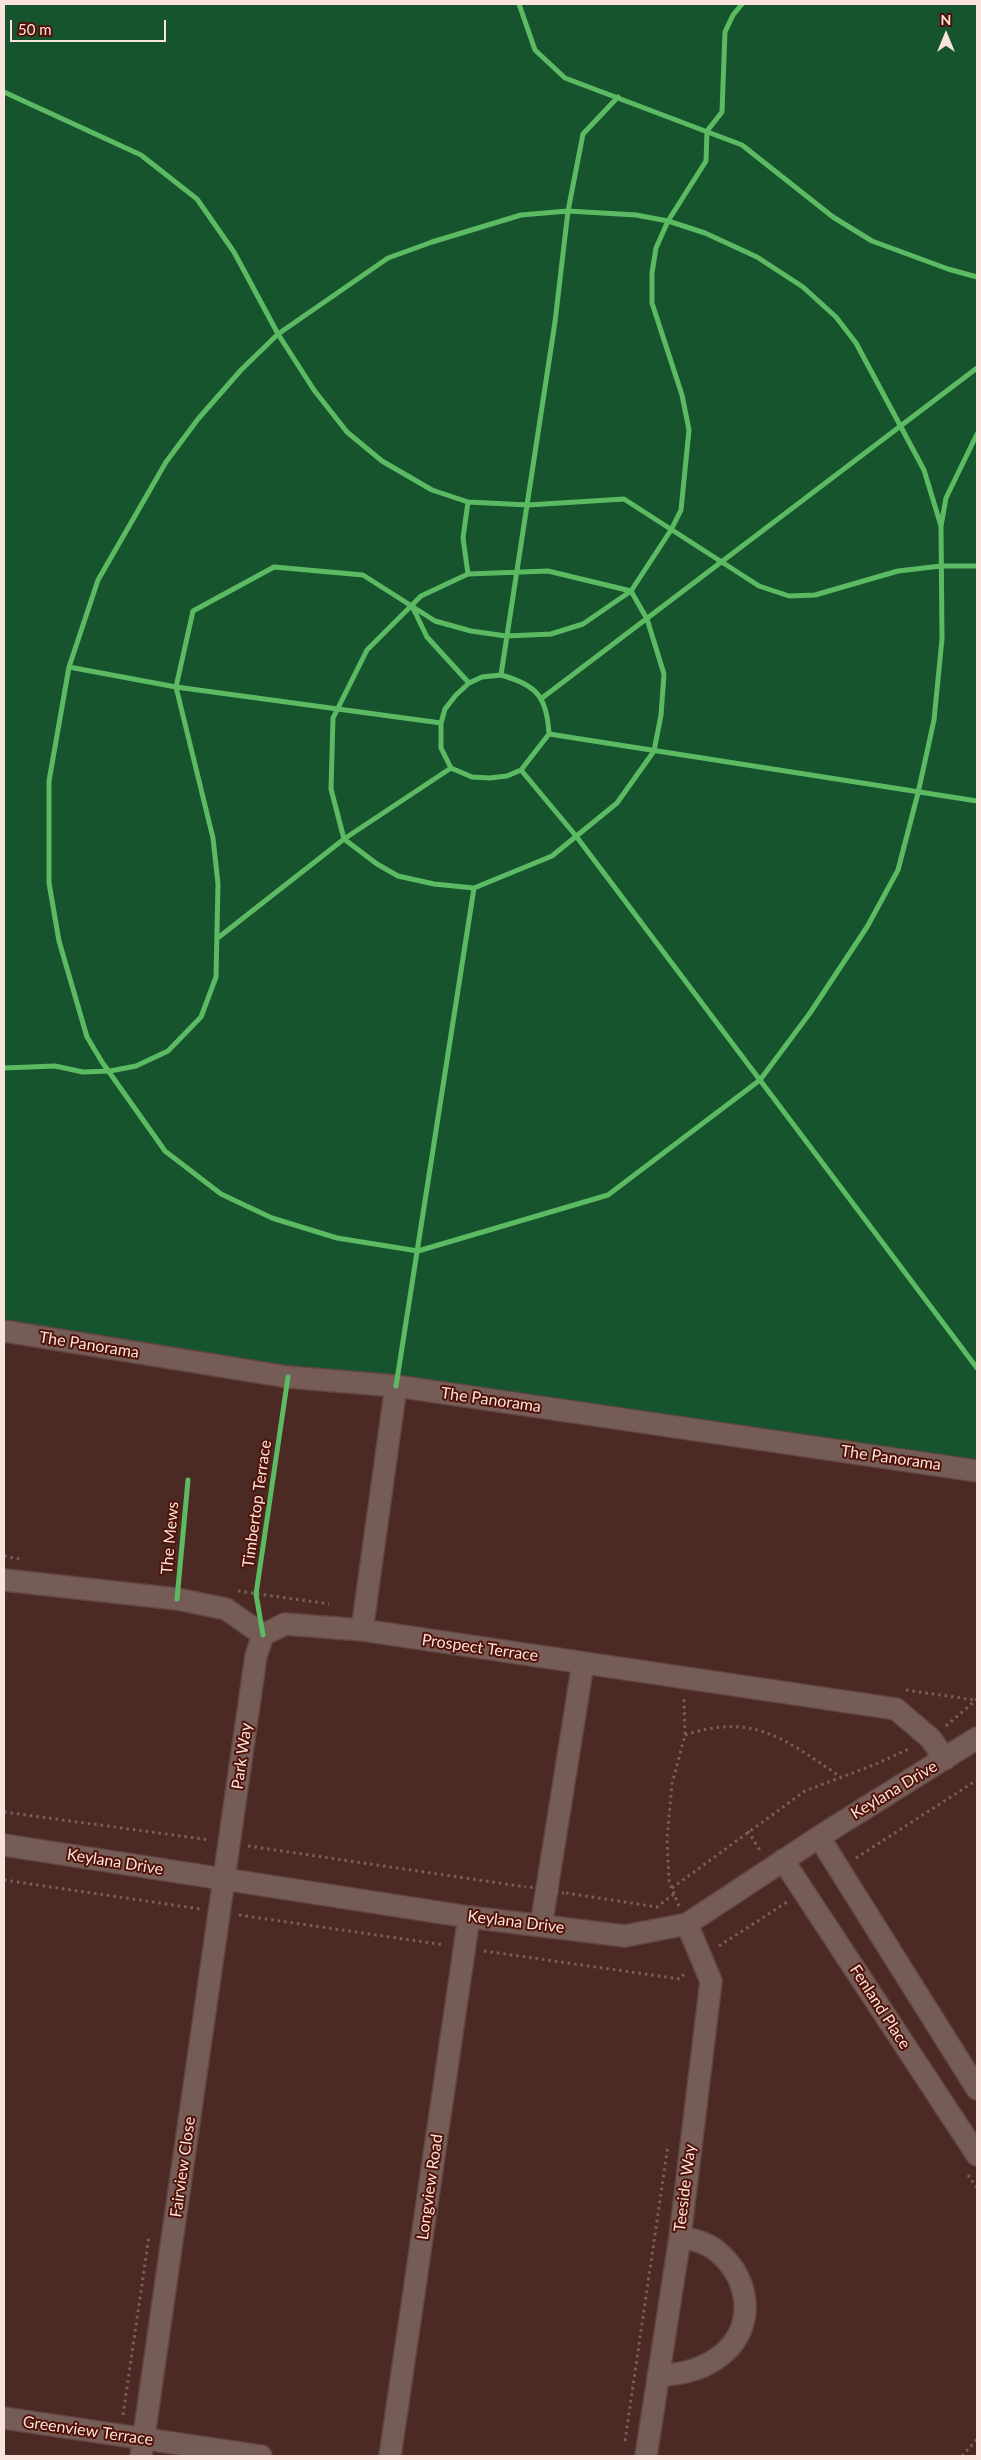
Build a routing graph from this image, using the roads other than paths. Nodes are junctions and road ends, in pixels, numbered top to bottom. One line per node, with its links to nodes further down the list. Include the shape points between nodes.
1 (4, 1332): 2 (street, The Panorama, via 288,1377)
2 (396, 1386): 3 (street, The Panorama); 5 (street)
3 (977, 1471)
4 (4, 1580): 6 (street, via 177,1599 226,1609)
5 (362, 1630): 6 (street, Prospect Terrace, via 285,1624); 7 (street, Prospect Terrace)
6 (263, 1635): 13 (street, Park Way, via 256,1656)
7 (583, 1663): 9 (street, Prospect Terrace, via 896,1709 931,1739); 16 (street)
8 (977, 1738): 9 (street, Keylana Drive)
9 (945, 1759): 10 (street, Keylana Drive)
10 (819, 1837): 12 (street, Keylana Drive); 17 (street)
11 (4, 1845): 13 (street, Keylana Drive)
12 (783, 1860): 15 (street, Keylana Drive); 18 (street, Fenland Place)
13 (224, 1878): 14 (street, Keylana Drive); 22 (street, Fairview Close)
14 (469, 1917): 16 (street, Keylana Drive); 24 (street, Longview Road)
15 (687, 1924): 16 (street, Keylana Drive, via 625,1936); 19 (street, Teeside Way, via 711,1981)
16 (541, 1926)
17 (977, 2089)
18 (977, 2154)
19 (680, 2237): 20 (street, Teeside Way); 20 (street, via 705,2243 719,2252 738,2276 747,2303 742,2329 732,2345 717,2358 698,2369)
20 (658, 2376): 25 (street, Teeside Way)
21 (4, 2418): 22 (street, Greenview Terrace)
22 (142, 2448): 23 (street, Greenview Terrace)
23 (261, 2456)
24 (390, 2456)
25 (646, 2456)

